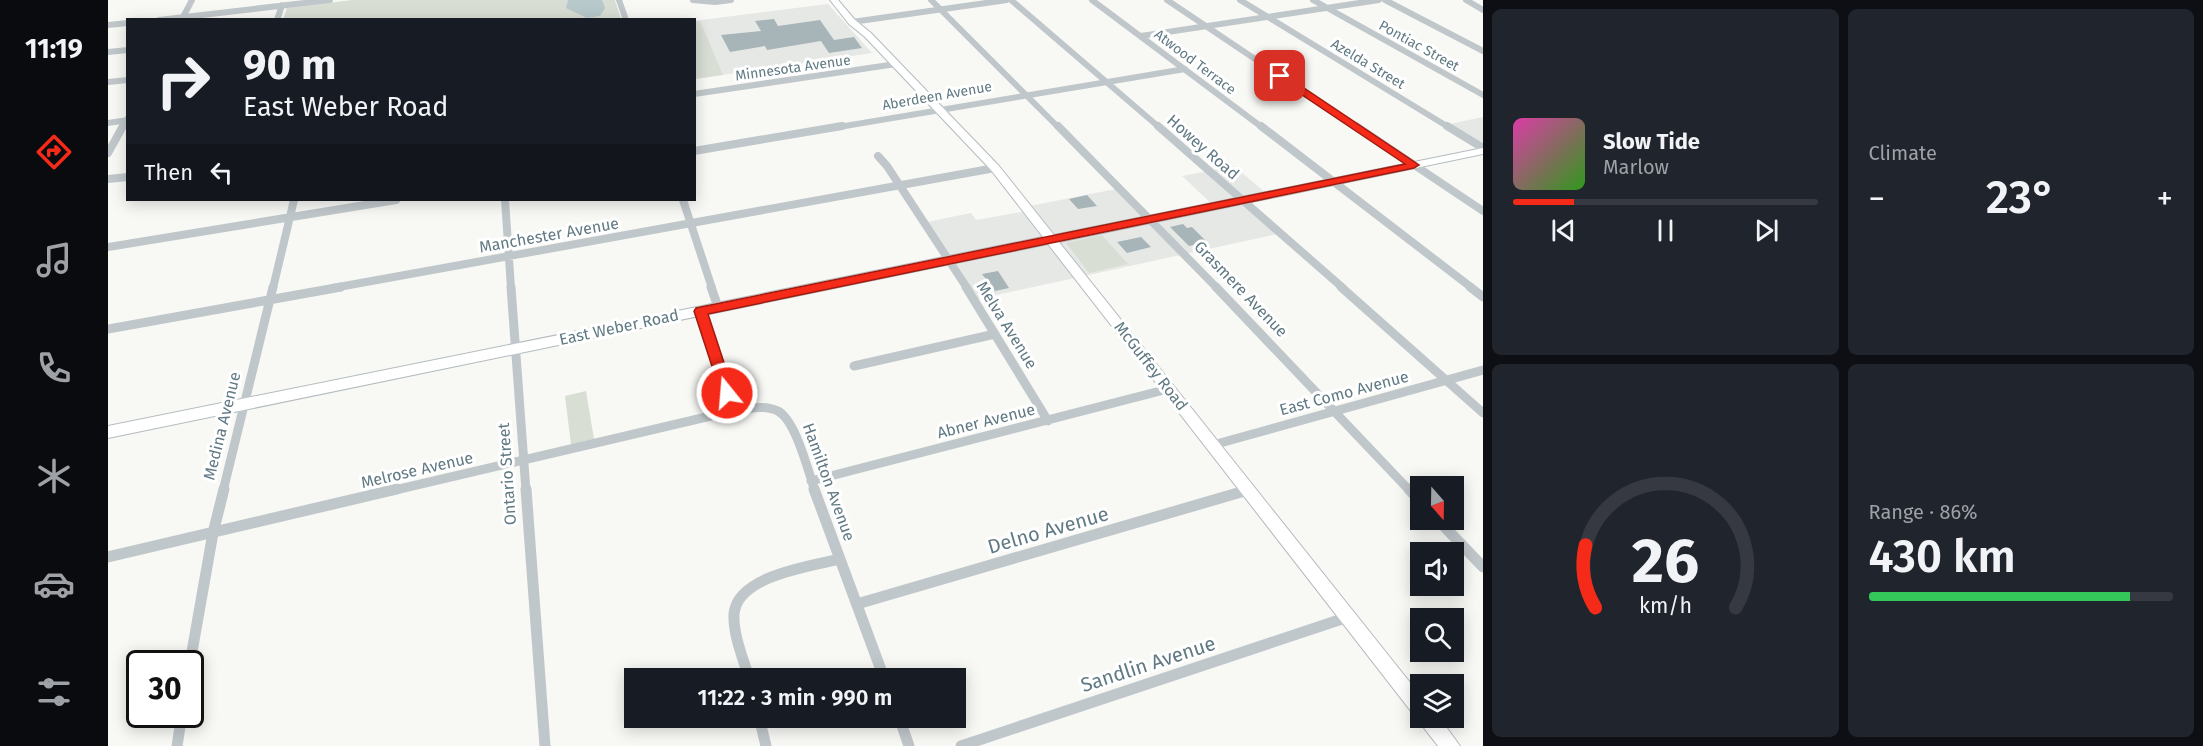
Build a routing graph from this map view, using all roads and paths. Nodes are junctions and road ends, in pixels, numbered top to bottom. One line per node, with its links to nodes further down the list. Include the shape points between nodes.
1 (192, 0): 21 (street)
2 (330, 0): 16 (street)
3 (619, 0): 23 (street)
4 (693, 0): 5 (street)
5 (731, 0)
6 (834, 0): 24 (street, McGuffey Road)
7 (932, 0): 18 (street, Grasmere Avenue)
8 (1009, 0): 18 (street); 35 (street, Howey Road)
9 (1092, 0): 28 (street, Atwood Terrace)
10 (1167, 0): 27 (street)
11 (1240, 0): 20 (street, Azelda Street)
12 (1313, 0): 17 (street, Pontiac Street)
13 (1379, 0): 17 (street)
14 (1385, 0): 30 (street)
15 (1466, 0): 19 (street)
16 (282, 5): 21 (street); 22 (street)
17 (1327, 8): 20 (street); 39 (street, Pontiac Street)
18 (940, 9): 24 (street); 38 (street, Grasmere Avenue)
19 (1483, 10)
20 (1268, 17): 27 (street); 44 (street, Azelda Street)
21 (182, 18)
22 (278, 18)
23 (625, 18)
24 (854, 21): 32 (street, McGuffey Road)
25 (126, 23): 26 (street)
26 (108, 25)
27 (1206, 26): 28 (street); 48 (street)
28 (1141, 36): 33 (street, Atwood Terrace)
29 (126, 50): 31 (street)
30 (1483, 51)
31 (108, 52)
32 (896, 64): 37 (street, Minnesota Avenue); 40 (street, McGuffey Road)
33 (1185, 69): 35 (street, Aberdeen Avenue); 52 (street, Atwood Terrace)
34 (126, 80): 36 (street)
35 (1106, 81): 38 (street, Aberdeen Avenue); 54 (street, Howey Road)
36 (108, 82)
37 (696, 94)
38 (1026, 94): 40 (street, Aberdeen Avenue); 61 (street, Grasmere Avenue)
39 (1483, 95)
40 (939, 109): 45 (street, Aberdeen Avenue); 49 (street, McGuffey Road)
41 (126, 120): 43 (street)
42 (126, 122): 46 (street)
43 (108, 123)
44 (1483, 149): 48 (street, East Weber Road)
45 (696, 151)
46 (108, 153)
47 (878, 156): 53 (street, Melva Avenue)
48 (1414, 165): 52 (street, East Weber Road); 59 (street)
49 (995, 168): 53 (street, Manchester Avenue); 63 (street, McGuffey Road)
50 (126, 177): 51 (street)
51 (108, 179)
52 (1334, 181): 54 (street, East Weber Road); 67 (street, Atwood Terrace)
53 (900, 185): 62 (street, Manchester Avenue); 66 (street, Melva Avenue)
54 (1244, 200): 61 (street, East Weber Road); 76 (street, Howey Road)
55 (294, 201): 60 (street, Medina Avenue)
56 (390, 201): 60 (street)
57 (505, 201): 65 (street, Ontario Street)
58 (683, 201): 62 (street)
59 (1483, 211)
60 (289, 217): 64 (street); 68 (street, Medina Avenue)
61 (1151, 219): 63 (street, East Weber Road); 80 (street, Grasmere Avenue)
62 (691, 223): 65 (street, Manchester Avenue); 69 (street)
63 (1051, 239): 66 (street, East Weber Road); 77 (street, McGuffey Road)
64 (108, 247)
65 (508, 256): 68 (street, Manchester Avenue); 73 (street, Ontario Street)
66 (949, 260): 69 (street, East Weber Road); 72 (street, Melva Avenue)
67 (1483, 297)
68 (269, 300): 71 (street, Manchester Avenue); 78 (street, Medina Avenue)
69 (718, 307): 70 (street, East Weber Road)
70 (700, 311): 73 (street, East Weber Road); 79 (street)
71 (108, 329)
72 (995, 334): 74 (street); 82 (street, Melva Avenue)
73 (514, 349): 78 (street, East Weber Road); 85 (street, Ontario Street)
74 (854, 366)
75 (1483, 370): 76 (street, East Como Avenue)
76 (1447, 380): 80 (street, East Como Avenue); 81 (street, Howey Road)
77 (1168, 389): 82 (street, Abner Avenue); 84 (street, McGuffey Road)
78 (244, 404): 83 (street, East Weber Road); 90 (street, Medina Avenue)
79 (732, 411): 85 (street, Melrose Avenue); 86 (street, Hamilton Avenue, via 767,407 786,415)
80 (1334, 411): 84 (street, East Como Avenue); 88 (street, Grasmere Avenue)
81 (1483, 413)
82 (1048, 420): 86 (street, Abner Avenue)
83 (108, 432)
84 (1213, 445): 87 (street, McGuffey Road)
85 (523, 460): 90 (street, Melrose Avenue); 105 (street, Ontario Street)
86 (811, 481): 92 (street, Hamilton Avenue)
87 (1248, 490): 94 (street, Delno Avenue); 95 (street, McGuffey Road)
88 (1410, 491)
89 (1448, 530): 93 (street)
90 (213, 533): 91 (street, Melrose Avenue); 96 (street, Medina Avenue)
91 (108, 557)
92 (840, 559): 94 (street, Hamilton Avenue); 97 (street, via 764,580 739,596 734,610)
93 (1483, 567)
94 (857, 604): 98 (street, Hamilton Avenue)
95 (1348, 617): 99 (street, McGuffey Road); 108 (street, Sandlin Avenue)
96 (192, 650)
97 (746, 668)
98 (880, 668)
99 (1410, 696)
100 (180, 728): 104 (street)
101 (762, 728): 106 (street)
102 (903, 728): 107 (street)
103 (1436, 728): 109 (street)
104 (177, 746)
105 (545, 746)
106 (766, 746)
107 (909, 746)
108 (961, 746)
109 (1450, 746)

